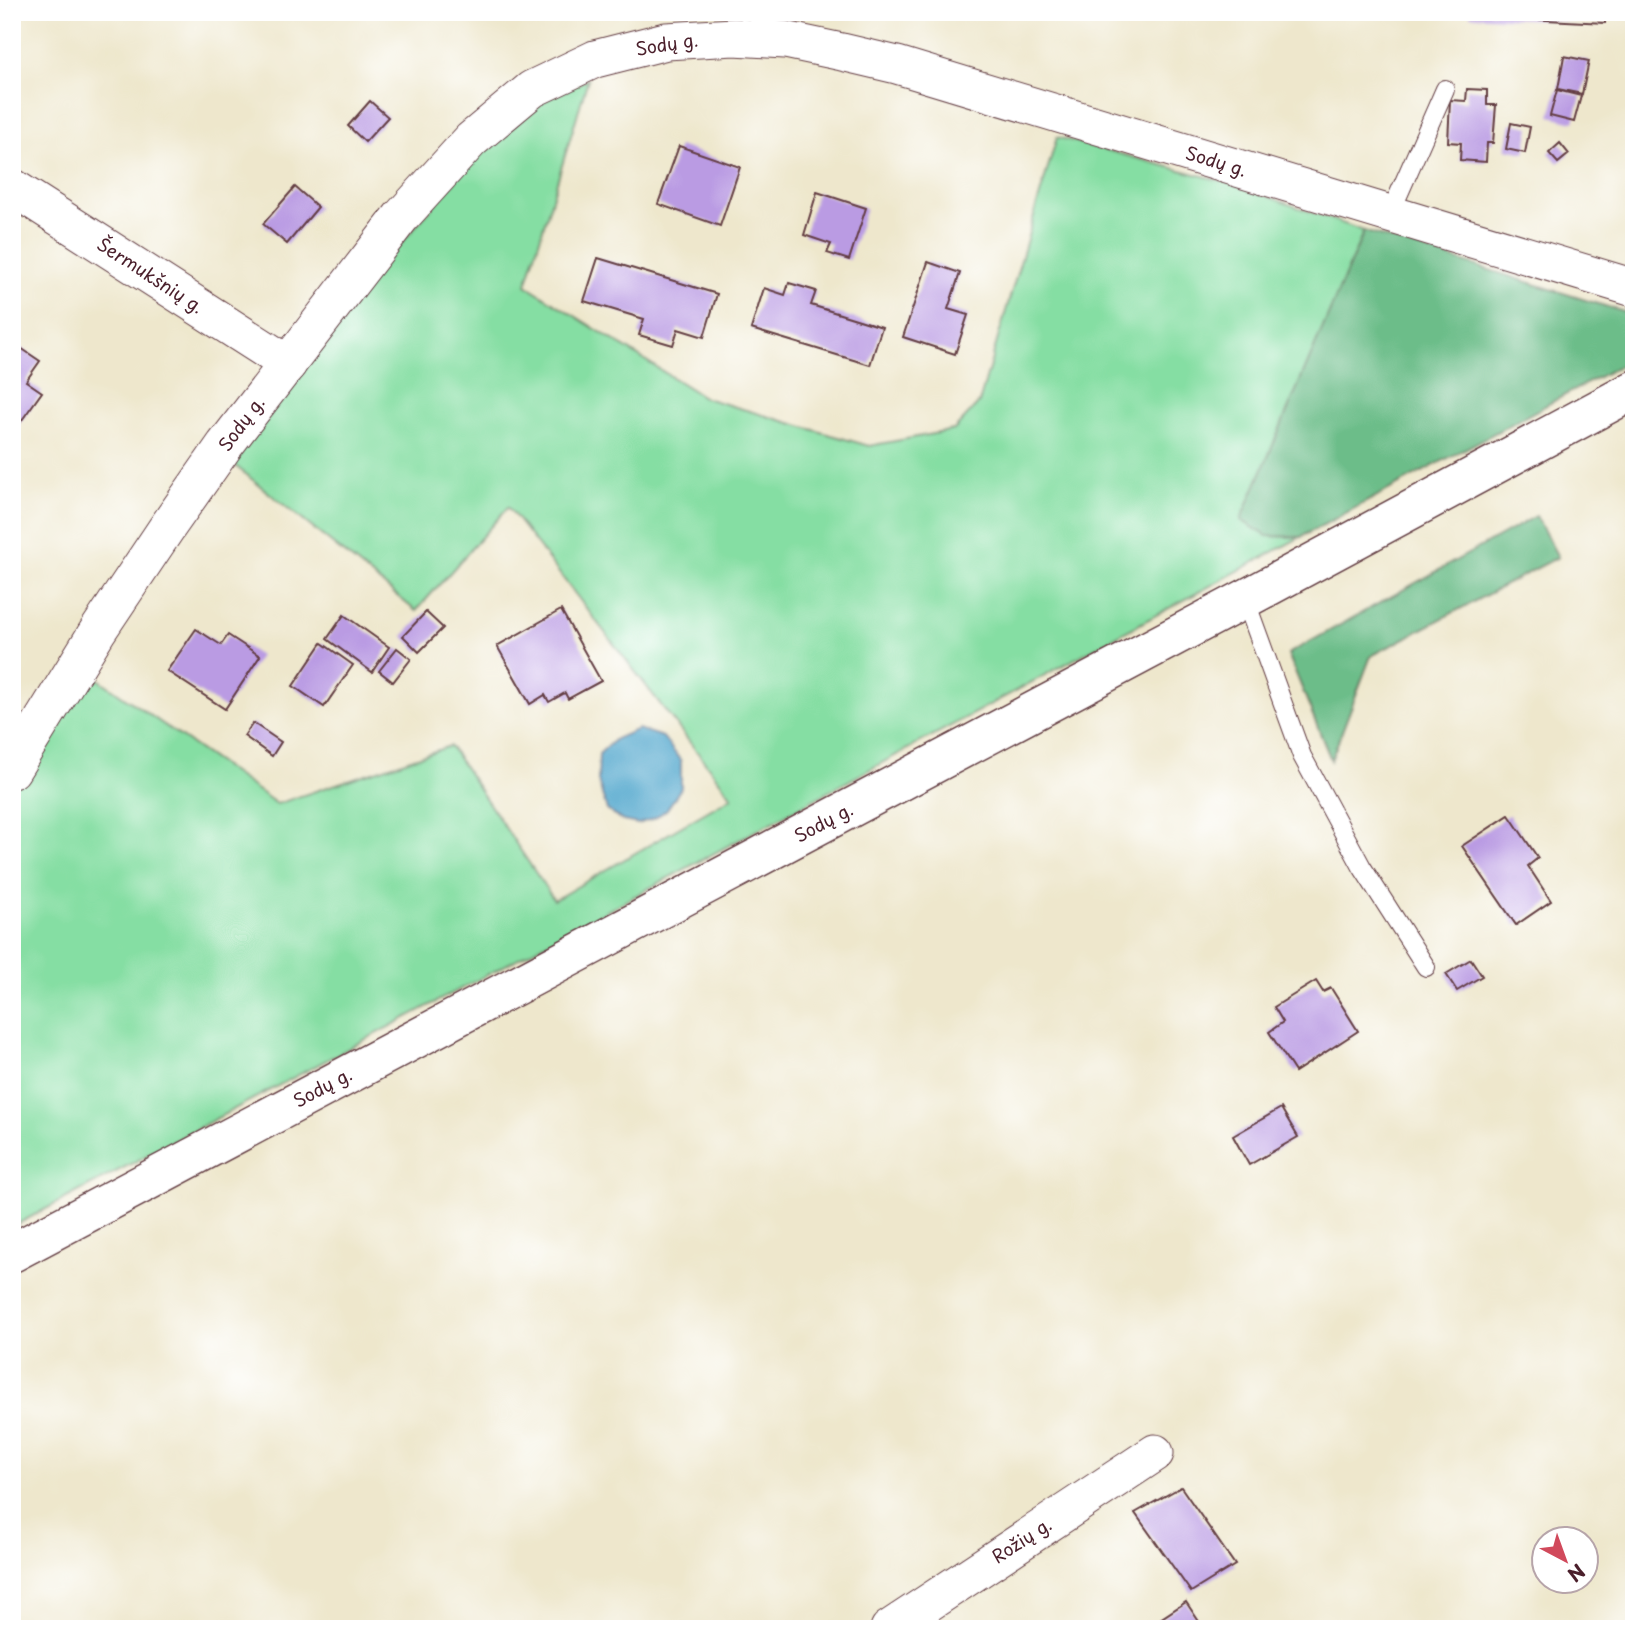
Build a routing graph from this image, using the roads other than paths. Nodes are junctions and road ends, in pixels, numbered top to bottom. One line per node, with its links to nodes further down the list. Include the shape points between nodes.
1 (1445, 89): 3 (lane)
2 (12, 187): 5 (street, Šermukšnių g.)
3 (1390, 214): 4 (street, Sodų g.); 5 (street, Sodų g., via 842,51 785,40 734,37 666,41 595,58 533,89 471,140 401,216)
4 (1634, 288)
5 (288, 364): 8 (street, Sodų g., via 166,529)
6 (1634, 390): 7 (main road, Sodų g.)
7 (1245, 599): 9 (lane, via 1302,757 1362,867); 10 (main road, Sodų g.)
8 (12, 770)
9 (1426, 967)
10 (12, 1253)
11 (1155, 1453): 12 (street, Rožių g.)
12 (889, 1629)

